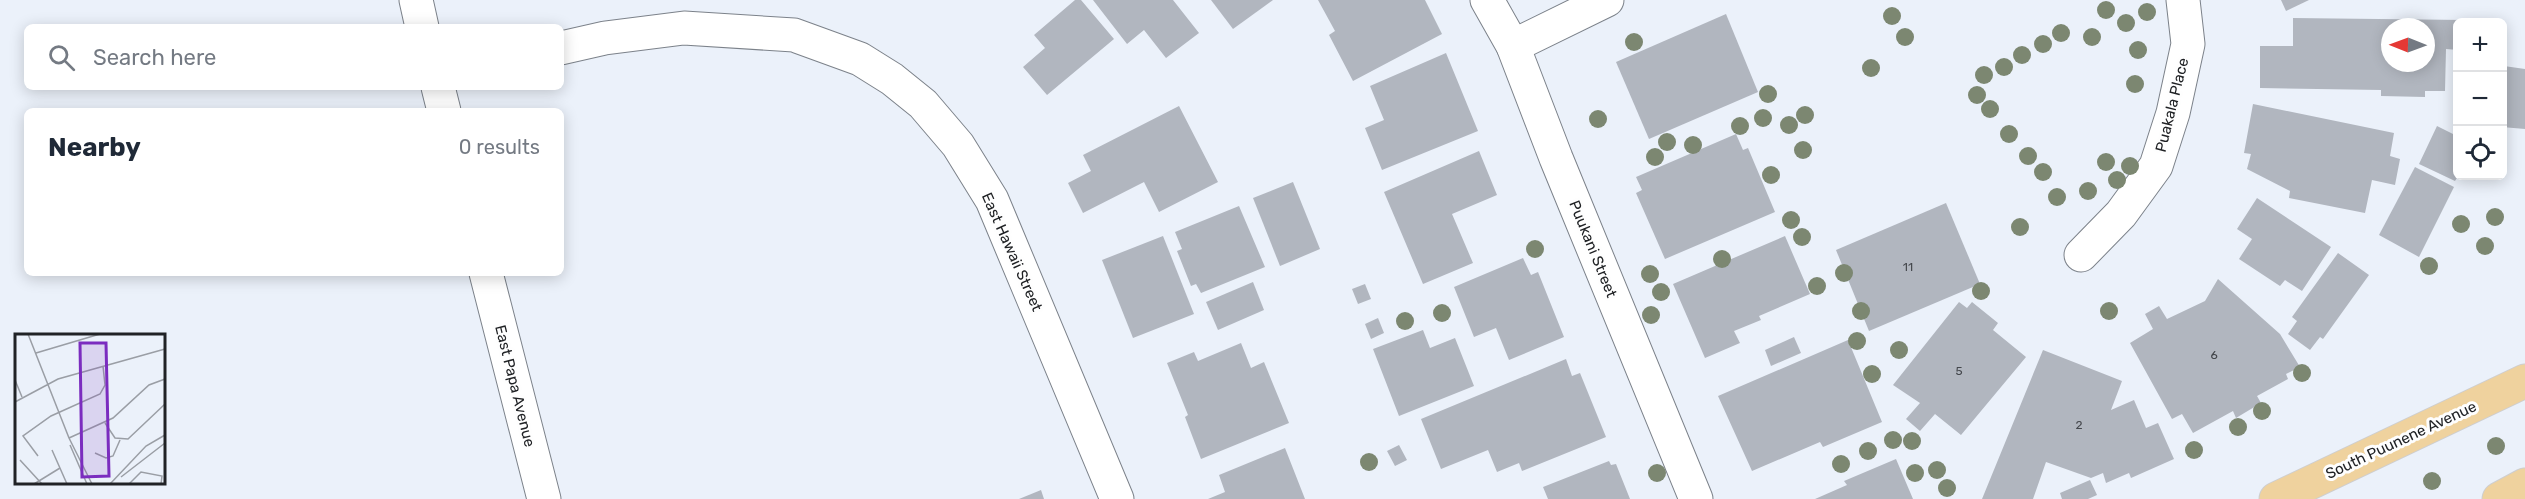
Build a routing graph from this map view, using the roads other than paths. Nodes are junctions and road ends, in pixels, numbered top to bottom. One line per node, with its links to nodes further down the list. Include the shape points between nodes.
1 (416, 0): 5 (street)
2 (1487, 0): 6 (street, Puukani Street)
3 (1606, 0): 6 (street)
4 (2183, 0): 10 (street, Puakala Place, via 2188,44 2156,166 2121,213)
5 (422, 24)
6 (1513, 46): 16 (street, Puukani Street)
7 (564, 47): 15 (street, East Hawaii Street, via 684,28 794,35 860,59 916,98 958,145 992,200)
8 (439, 90): 9 (street)
9 (443, 108)
10 (2081, 255)
11 (487, 276): 14 (street, East Papa Avenue)
12 (2525, 381): 17 (main road, South Puunene Avenue)
13 (2525, 485): 18 (main road)
14 (544, 499)
15 (1118, 499)
16 (1696, 499)
17 (2276, 499)
18 (2499, 499)

